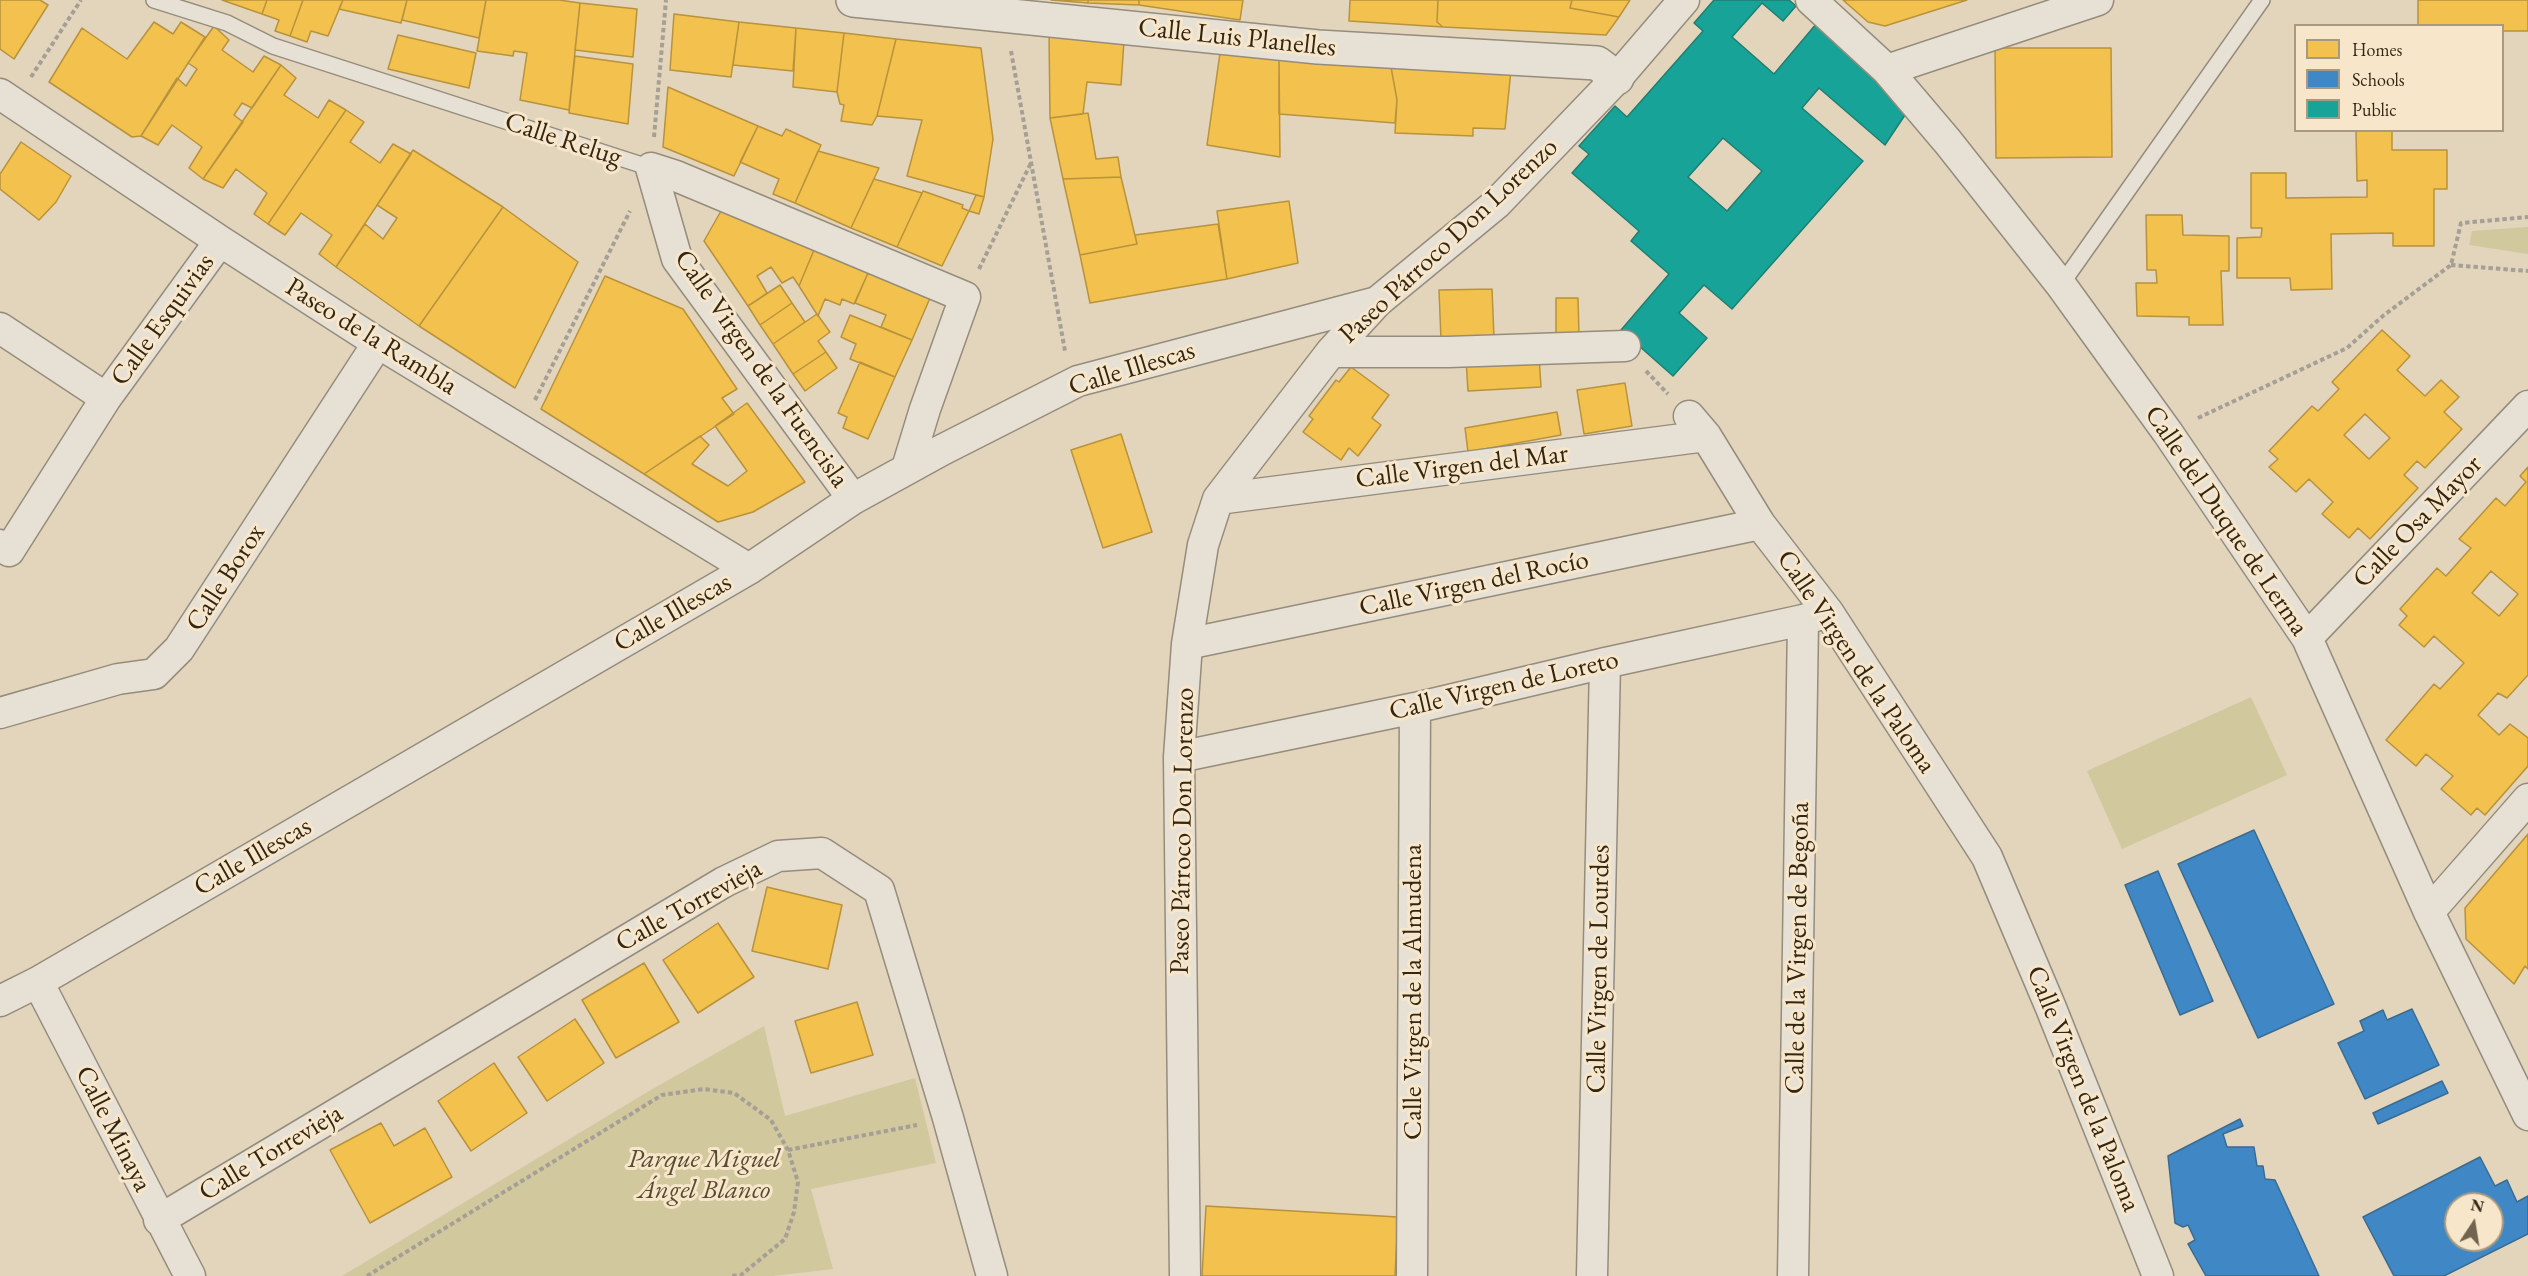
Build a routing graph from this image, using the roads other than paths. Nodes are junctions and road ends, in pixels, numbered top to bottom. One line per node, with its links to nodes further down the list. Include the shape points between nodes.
1 (154, 0): 11 (lane, Calle Relug, via 227,23 273,46)
2 (853, 0): 7 (street, Calle Luis Planelles)
3 (1684, 0): 9 (street, Paseo Párroco Don Lorenzo)
4 (1811, 0): 8 (street, Calle del Duque de Lerma)
5 (2098, 0): 8 (street)
6 (2262, 0): 13 (lane)
7 (929, 3): 9 (street, Calle Luis Planelles, via 1005,15 1318,47 1597,63)
8 (1887, 70): 13 (street, Calle del Duque de Lerma)
9 (1617, 78): 14 (street, Paseo Párroco Don Lorenzo, via 1496,204)
10 (7, 99): 12 (street, Paseo de la Rambla)
11 (651, 168): 22 (street, Calle Relug, via 965,297); 23 (street, Calle Virgen de la Fuencisla, via 676,259)
12 (220, 241): 16 (street, Paseo de la Rambla); 19 (street, Calle Esquivias)
13 (2061, 285): 29 (street, Calle del Duque de Lerma)
14 (1377, 302): 18 (street, Paseo Párroco Don Lorenzo); 22 (street, Calle Illescas, via 1078,381)
15 (0, 328): 19 (street, Calle Esquivias)
16 (378, 343): 27 (street, Paseo de la Rambla); 33 (street, Calle Borox, via 179,649 154,674 118,679)
17 (1625, 346): 18 (street)
18 (1331, 352): 24 (street, Paseo Párroco Don Lorenzo)
19 (106, 398): 26 (street, Calle Esquivias, via 9,551)
20 (2528, 406): 29 (street, Calle Osa Mayor)
21 (1697, 426): 24 (street, Calle Virgen del Mar); 25 (street, Calle Virgen de la Paloma)
22 (907, 468): 23 (street, Calle Illescas)
23 (853, 499): 27 (street, Calle Illescas)
24 (1218, 499): 30 (street, Paseo Párroco Don Lorenzo, via 1203,545)
25 (1760, 524): 28 (street, Calle Virgen de la Paloma); 30 (street, Calle Virgen del Rocío)
26 (0, 545)
27 (749, 569): 37 (street, Calle Illescas)
28 (1816, 616): 31 (street, Calle Virgen de Loreto); 46 (street, Calle de la Virgen de Begoña); 47 (street, Calle Virgen de la Paloma, via 1987,857)
29 (2307, 638): 36 (street, Calle del Duque de Lerma)
30 (1187, 644): 34 (street, Paseo Párroco Don Lorenzo)
31 (1605, 663): 32 (street, Calle Virgen de Loreto); 45 (street, Calle Virgen de Lourdes)
32 (1415, 708): 34 (street, Calle Virgen de Loreto); 44 (street, Calle Virgen de la Almudena)
33 (0, 713)
34 (1179, 757): 43 (street, Paseo Párroco Don Lorenzo)
35 (2528, 799): 36 (street)
36 (2429, 912): 39 (street, Calle del Duque de Lerma)
37 (38, 982): 38 (street, Calle Illescas); 40 (street, Calle Minaya)
38 (0, 1001)
39 (2528, 1115)
40 (159, 1220): 41 (street, Calle Minaya); 42 (street, Calle Torrevieja, via 724,882 778,856 822,853 879,890)
41 (190, 1276)
42 (992, 1276)
43 (1185, 1276)
44 (1412, 1276)
45 (1592, 1276)
46 (1793, 1276)
47 (2158, 1276)

